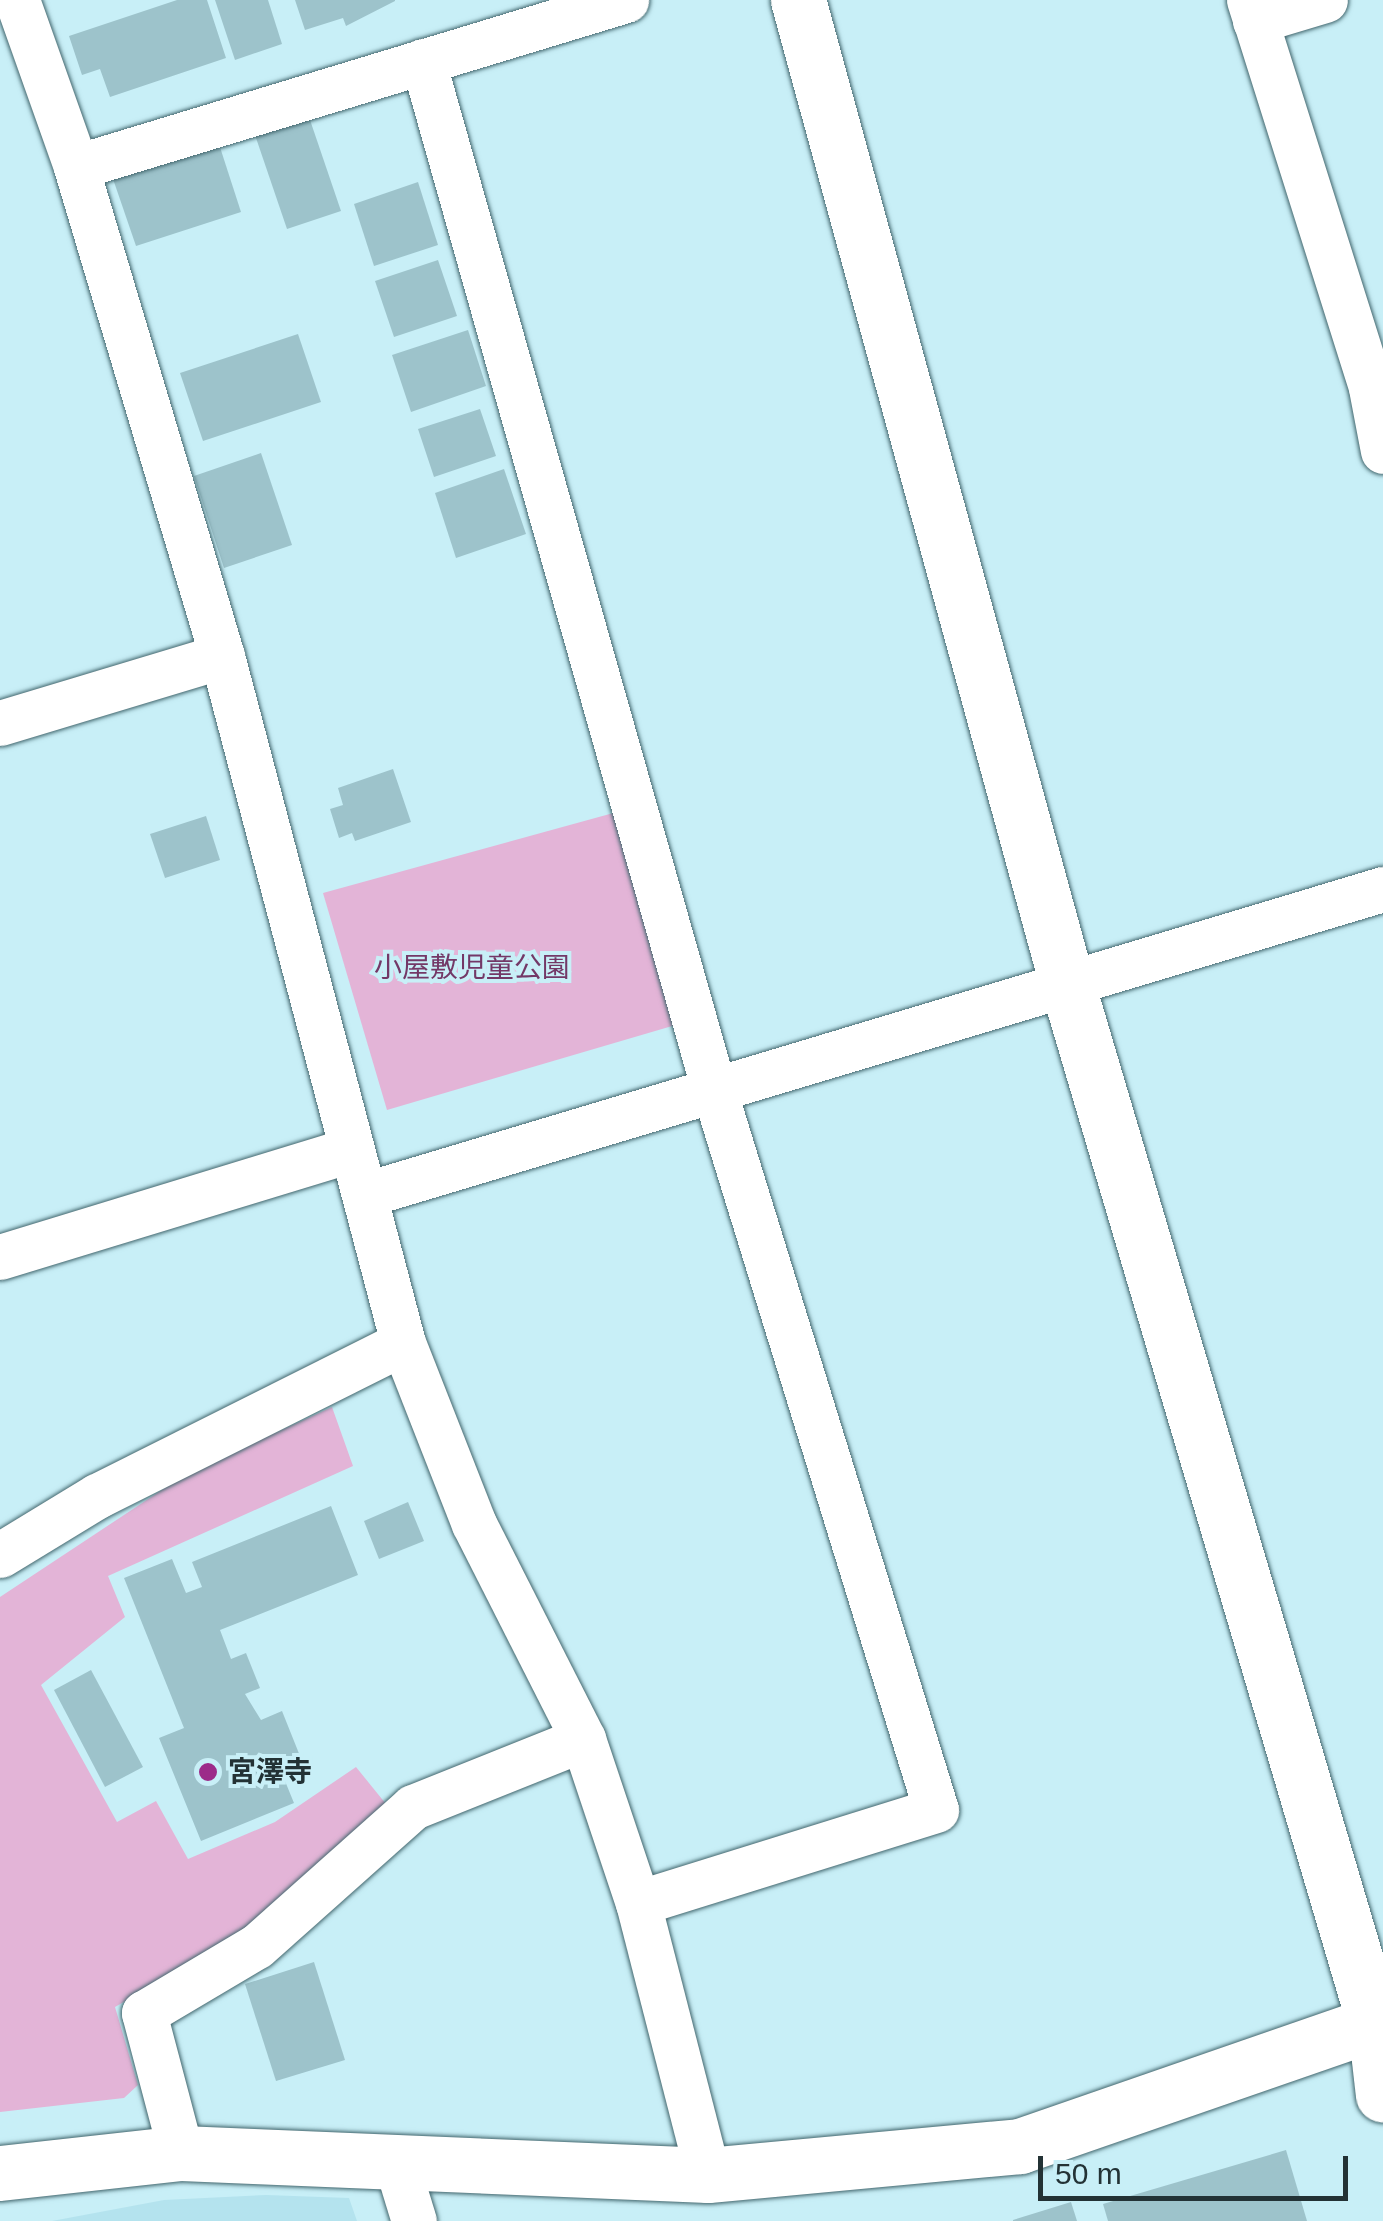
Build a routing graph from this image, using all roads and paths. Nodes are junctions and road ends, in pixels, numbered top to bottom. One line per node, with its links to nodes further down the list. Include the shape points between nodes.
1 (17, 0): 7 (street)
2 (626, 0): 6 (street)
3 (798, 0): 13 (street)
4 (1325, 0): 5 (street)
5 (1252, 11): 8 (street)
6 (423, 62): 7 (street); 14 (street)
7 (76, 167): 10 (street)
8 (1377, 390): 9 (street)
9 (1383, 451)
10 (222, 656): 11 (street); 15 (street)
11 (0, 724)
12 (1383, 890): 13 (street)
13 (1066, 980): 14 (street); 22 (street)
14 (714, 1090): 16 (street); 21 (street, via 936,1810)
15 (352, 1150): 16 (street); 17 (street)
16 (368, 1194): 18 (street)
17 (0, 1258)
18 (403, 1342): 19 (street, via 96,1496); 20 (street, via 474,1524)
19 (0, 1555)
20 (583, 1738): 21 (street); 24 (street, via 413,1807 257,1946 144,2012)
21 (638, 1902): 27 (street)
22 (1380, 2025): 23 (street); 27 (street, via 1020,2146)
23 (1383, 2094)
24 (181, 2153): 25 (street); 26 (street)
25 (395, 2159): 27 (street); 28 (street)
26 (0, 2174)
27 (708, 2175)
28 (414, 2221)

